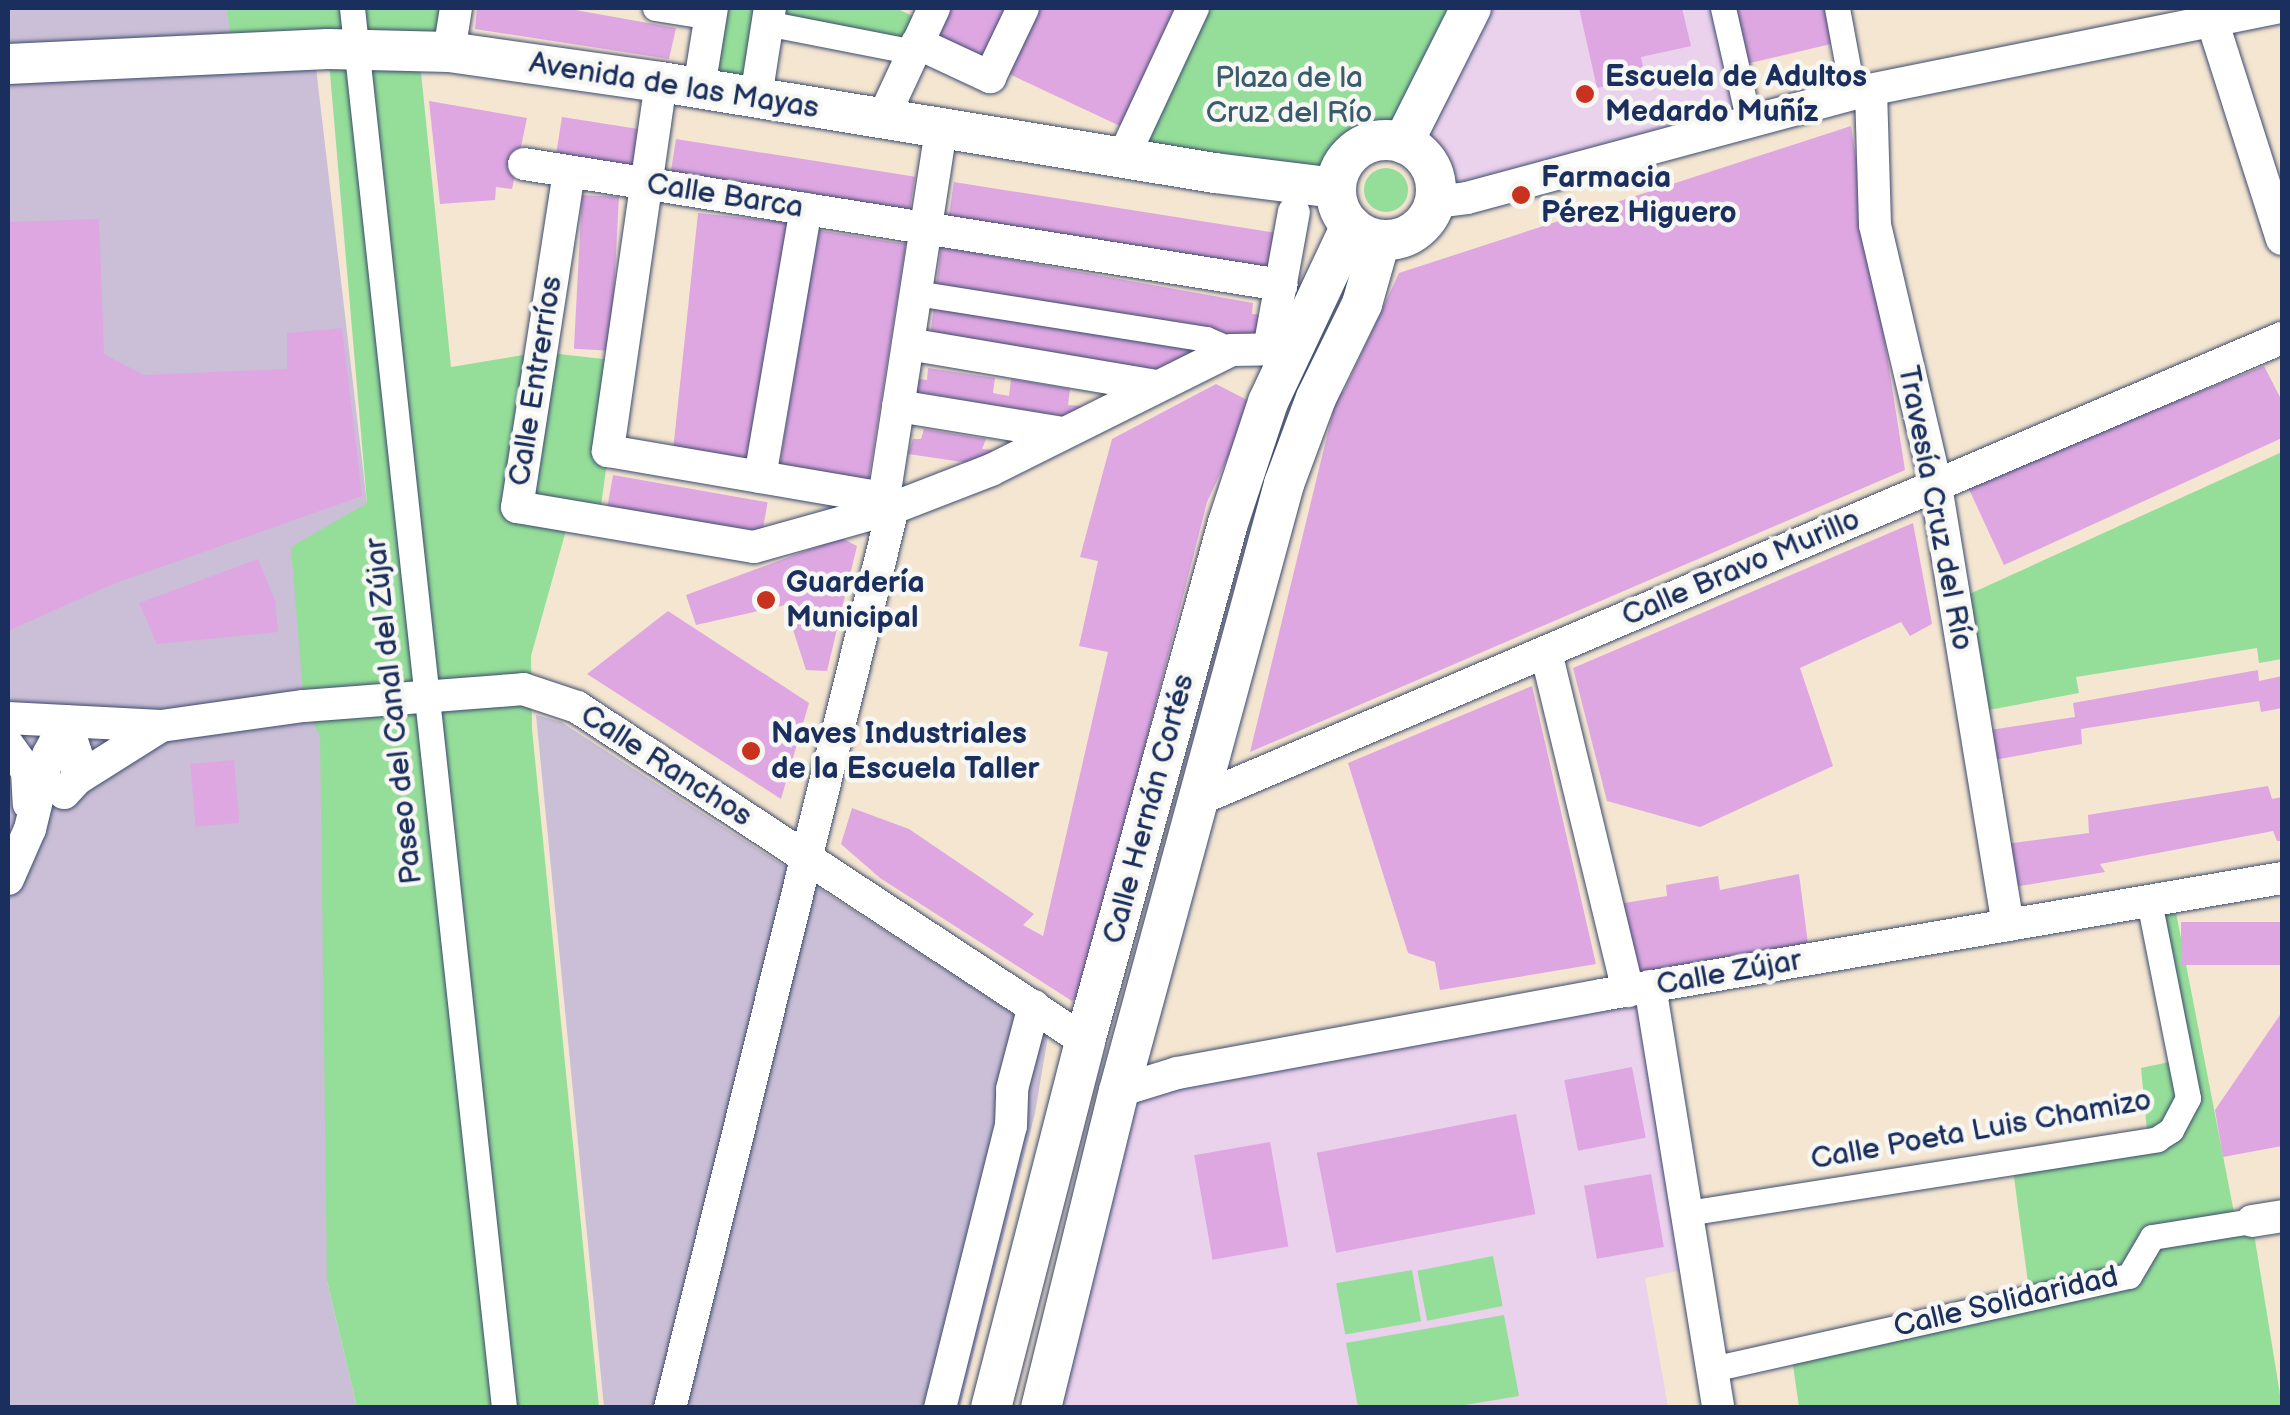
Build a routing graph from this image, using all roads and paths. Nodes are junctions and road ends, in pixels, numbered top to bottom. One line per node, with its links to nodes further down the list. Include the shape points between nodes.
1 (352, 8): 15 (street, Paseo del Canal del Zújar)
2 (456, 8): 16 (street)
3 (655, 8): 11 (street)
4 (934, 8): 14 (street)
5 (1023, 8): 14 (street, via 990,77)
6 (1193, 8): 25 (street)
7 (1472, 8): 24 (street)
8 (1723, 8): 22 (street)
9 (1837, 8): 19 (street)
10 (2276, 8): 13 (street)
11 (712, 12): 18 (street)
12 (768, 15): 14 (street); 20 (street)
13 (2211, 17): 19 (street); 35 (street)
14 (916, 47): 21 (street)
15 (357, 52): 16 (street, Avenida de las Mayas); 17 (street, Avenida de las Mayas); 50 (street, Paseo del Canal del Zújar)
16 (449, 52): 18 (street, Avenida de las Mayas)
17 (8, 64)
18 (680, 85): 20 (street, Avenida de las Mayas); 29 (street)
19 (1862, 92): 22 (street); 47 (street, Travesía Cruz del Río, via 1875,225)
20 (756, 97): 21 (street, Avenida de las Mayas)
21 (883, 118): 23 (street, Avenida de las Mayas)
22 (1750, 122): 31 (street)
23 (942, 128): 25 (street, Avenida de las Mayas); 34 (street)
24 (1403, 143): 30 (street, via 1370,143 1354,151); 31 (street, via 1428,163)
25 (1122, 158): 28 (street, Avenida de las Mayas)
26 (524, 164): 27 (street, Calle Barca)
27 (569, 172): 29 (street, Calle Barca); 48 (street, Calle Entrerríos, via 517,507 754,547)
28 (1250, 178): 30 (street, Avenida de las Mayas); 33 (street)
29 (646, 184): 32 (street, Calle Barca); 46 (street, via 608,452)
30 (1336, 188): 36 (street)
31 (1434, 202): 36 (street, via 1412,234)
32 (806, 209): 34 (street, Calle Barca); 46 (street)
33 (1294, 212): 36 (street); 37 (street)
34 (926, 229): 37 (street, Calle Barca); 38 (street)
35 (2282, 238)
36 (1354, 242): 41 (street, Calle Hernán Cortés); 56 (street, Calle Hernán Cortés, via 1362,304 1290,467)
37 (1281, 285): 41 (street)
38 (916, 293): 40 (street); 42 (street, via 1206,339)
39 (2282, 338): 47 (street, Calle Bravo Murillo)
40 (908, 344): 43 (street); 44 (street)
41 (1281, 349): 42 (street); 65 (street, Calle Hernán Cortés)
42 (1232, 350): 43 (street)
43 (1156, 386): 45 (street)
44 (898, 406): 45 (street); 48 (street)
45 (1063, 434): 48 (street, via 991,470)
46 (760, 478): 48 (street)
47 (1936, 486): 49 (street, Calle Bravo Murillo); 62 (street, Travesía Cruz del Río)
48 (888, 503): 58 (street)
49 (1546, 652): 56 (street, Calle Bravo Murillo); 63 (street)
50 (424, 695): 53 (street, Calle Ranchos); 58 (street, Calle Ranchos, via 523,689 576,706); 72 (street, Paseo del Canal del Zújar)
51 (8, 718): 52 (street, Calle Ranchos)
52 (66, 721): 53 (street, Calle Ranchos); 55 (street); 57 (street, via 48,755)
53 (161, 726): 55 (street)
54 (8, 744): 57 (street, via 28,772)
55 (76, 779): 57 (street)
56 (1200, 799): 66 (street, Calle Hernán Cortés)
57 (30, 828): 60 (street)
58 (806, 858): 64 (street, Calle Ranchos); 73 (street)
59 (2282, 878): 61 (street, Calle Zújar)
60 (8, 879)
61 (2149, 901): 62 (street, Calle Zújar); 69 (street, Calle Poeta Luis Chamizo, via 2188,1098 2171,1130 2157,1140)
62 (2008, 925): 63 (street, Calle Zújar)
63 (1639, 988): 67 (street, Calle Zújar); 69 (street)
64 (1034, 1006): 65 (street, Calle Ranchos); 74 (street)
65 (1084, 1041): 75 (street, Calle Hernán Cortés)
66 (1132, 1046): 67 (street); 68 (street, Calle Hernán Cortés)
67 (1177, 1074): 68 (street, Calle Zújar)
68 (1119, 1090): 76 (street, Calle Hernán Cortés)
69 (1687, 1213): 71 (street)
70 (2267, 1218): 71 (street, Calle Solidaridad, via 2152,1237 2129,1276)
71 (1712, 1369): 77 (street)
72 (504, 1408)
73 (670, 1408)
74 (940, 1408)
75 (992, 1408)
76 (1041, 1408)
77 (1718, 1408)

